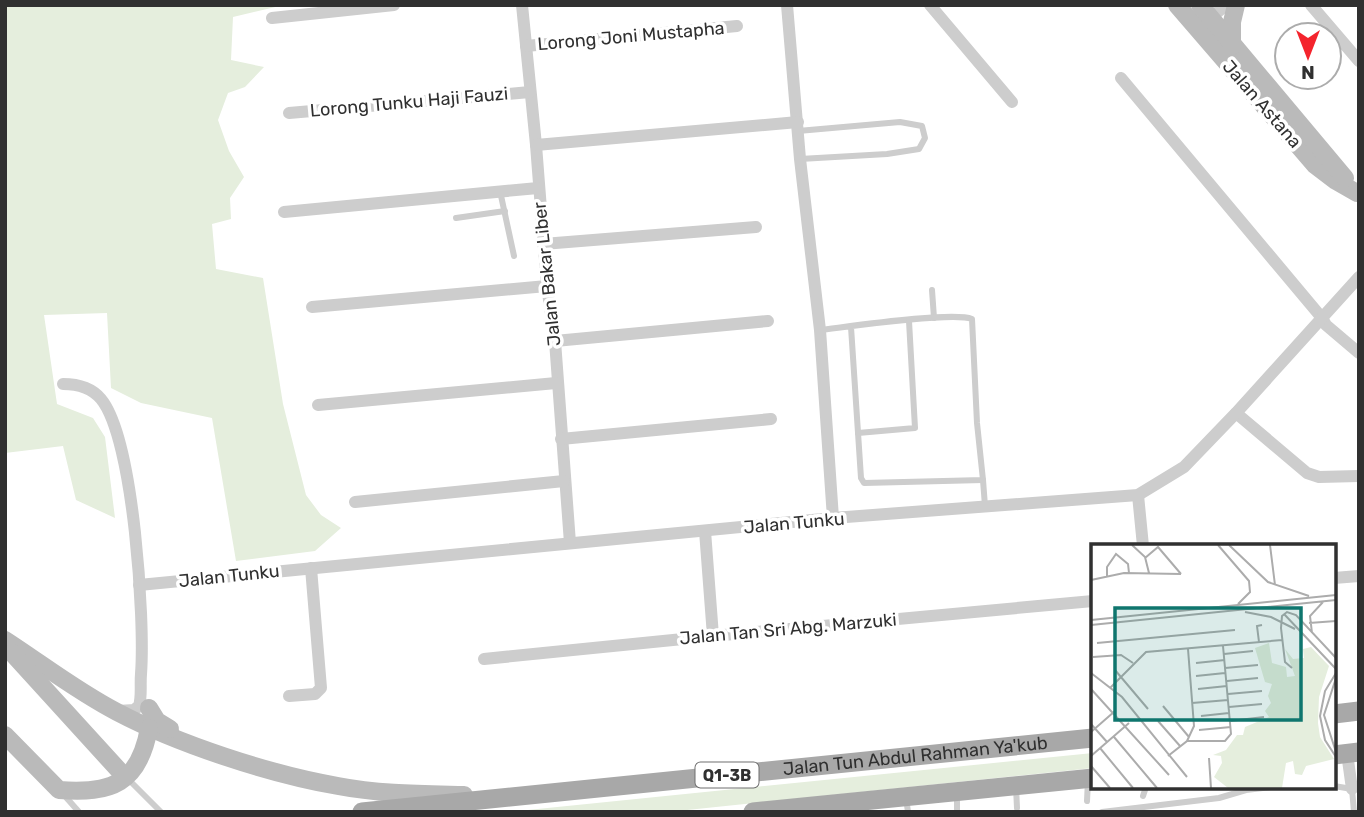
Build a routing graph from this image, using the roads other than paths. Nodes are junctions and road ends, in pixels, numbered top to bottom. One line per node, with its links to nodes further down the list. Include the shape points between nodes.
1 (394, 5): 9 (street)
2 (522, 5): 12 (street, Jalan Bakar Liber)
3 (787, 5): 19 (street)
4 (930, 5): 17 (street)
5 (1177, 5): 10 (street, Jalan Astana)
6 (1226, 5): 10 (street)
7 (1236, 5): 13 (street)
8 (1311, 5): 14 (street)
9 (272, 18)
10 (1203, 18): 13 (street, Jalan Astana); 24 (street, Jalan Astana, via 1315,165)
11 (737, 26): 12 (street, Lorong Joni Mustapha)
12 (526, 46): 16 (street, Jalan Bakar Liber)
13 (1232, 46): 24 (street, Jalan Astana)
14 (1359, 61)
15 (1121, 78): 36 (street)
16 (530, 92): 18 (street, Lorong Tunku Haji Fauzi); 20 (street, Jalan Bakar Liber)
17 (1012, 102)
18 (289, 113)
19 (798, 126): 20 (street); 21 (street); 21 (lane, via 900,122 922,125 925,138 919,149)
20 (536, 145): 22 (street, Jalan Bakar Liber)
21 (800, 159): 40 (street)
22 (538, 188): 23 (street); 29 (street, Jalan Bakar Liber)
23 (500, 191): 25 (lane); 26 (street)
24 (1358, 193)
25 (505, 211): 27 (lane); 30 (lane)
26 (284, 212)
27 (456, 218)
28 (756, 227): 29 (street)
29 (543, 244): 32 (street, Jalan Bakar Liber)
30 (514, 256)
31 (1359, 277): 36 (street, Jalan Tunku)
32 (547, 286): 34 (street); 41 (street, Jalan Bakar Liber)
33 (932, 290): 35 (lane)
34 (312, 307)
35 (934, 318): 38 (lane); 51 (lane, via 965,316 974,325)
36 (1322, 318): 42 (street); 46 (street, Jalan Tunku)
37 (768, 321): 41 (street)
38 (909, 321): 39 (lane); 48 (lane, via 915,428)
39 (851, 327): 40 (lane); 48 (lane)
40 (820, 330): 56 (street)
41 (555, 341): 43 (street, Jalan Bakar Liber)
42 (1359, 353)
43 (556, 383): 45 (street); 49 (street, Jalan Bakar Liber)
44 (63, 384): 63 (street, via 91,389 114,424 126,471)
45 (318, 405)
46 (1236, 414): 50 (street, via 1307,473); 53 (street, Jalan Tunku, via 1184,467)
47 (771, 419): 49 (street)
48 (858, 433): 51 (lane, via 864,483)
49 (561, 439): 52 (street, Jalan Bakar Liber)
50 (1359, 476)
51 (983, 480): 55 (lane)
52 (565, 481): 54 (street); 58 (street, Jalan Bakar Liber)
53 (1138, 495): 55 (street, Jalan Tunku); 59 (street)
54 (355, 502)
55 (985, 506): 56 (street, Jalan Tunku)
56 (833, 518): 57 (street, Jalan Tunku)
57 (705, 531): 58 (street, Jalan Tunku); 65 (street)
58 (570, 543): 60 (street, Jalan Tunku)
59 (1143, 544)
60 (310, 568): 63 (street, Jalan Tunku); 69 (street, via 321,688 315,694)
61 (1359, 576): 62 (street)
62 (1336, 578)
63 (139, 585): 67 (street)
64 (1091, 601): 65 (street, Jalan Tan Sri Abg. Marzuki)
65 (713, 636): 68 (street, Jalan Tan Sri Abg. Marzuki)
66 (5, 643): 71 (street); 79 (street)
67 (143, 657): 70 (street); 71 (street, via 139,706 127,712)
68 (484, 659)
69 (289, 696)
70 (149, 708): 74 (street); 76 (street)
71 (114, 710): 74 (street)
72 (1359, 711): 73 (main road)
73 (1336, 714)
74 (149, 728): 76 (street); 79 (street, via 142,758)
75 (5, 734): 86 (street)
76 (176, 738): 88 (street, via 338,786 390,793)
77 (1091, 738): 88 (main road, Jalan Tun Abdul Rahman Ya'kub / Q1-3B)
78 (1347, 753): 85 (street)
79 (125, 777): 86 (street, via 101,790); 95 (lane)
80 (1090, 778): 81 (main road); 90 (lane)
81 (1016, 786): 87 (main road); 92 (lane)
82 (1336, 786): 85 (lane)
83 (1145, 789): 89 (lane)
84 (1254, 789): 98 (lane, via 1219,798)
85 (1352, 789): 99 (lane)
86 (59, 790): 94 (lane)
87 (957, 792): 91 (main road); 97 (lane)
88 (506, 796): 96 (main road, Jalan Tun Abdul Rahman Ya'kub / Q1-3B)
89 (1143, 796)
90 (1087, 801)
91 (907, 804): 93 (main road)
92 (1017, 808)
93 (760, 811)
94 (79, 812)
95 (161, 812)
96 (362, 812)
97 (957, 812)
98 (1102, 812)
99 (1354, 812)

